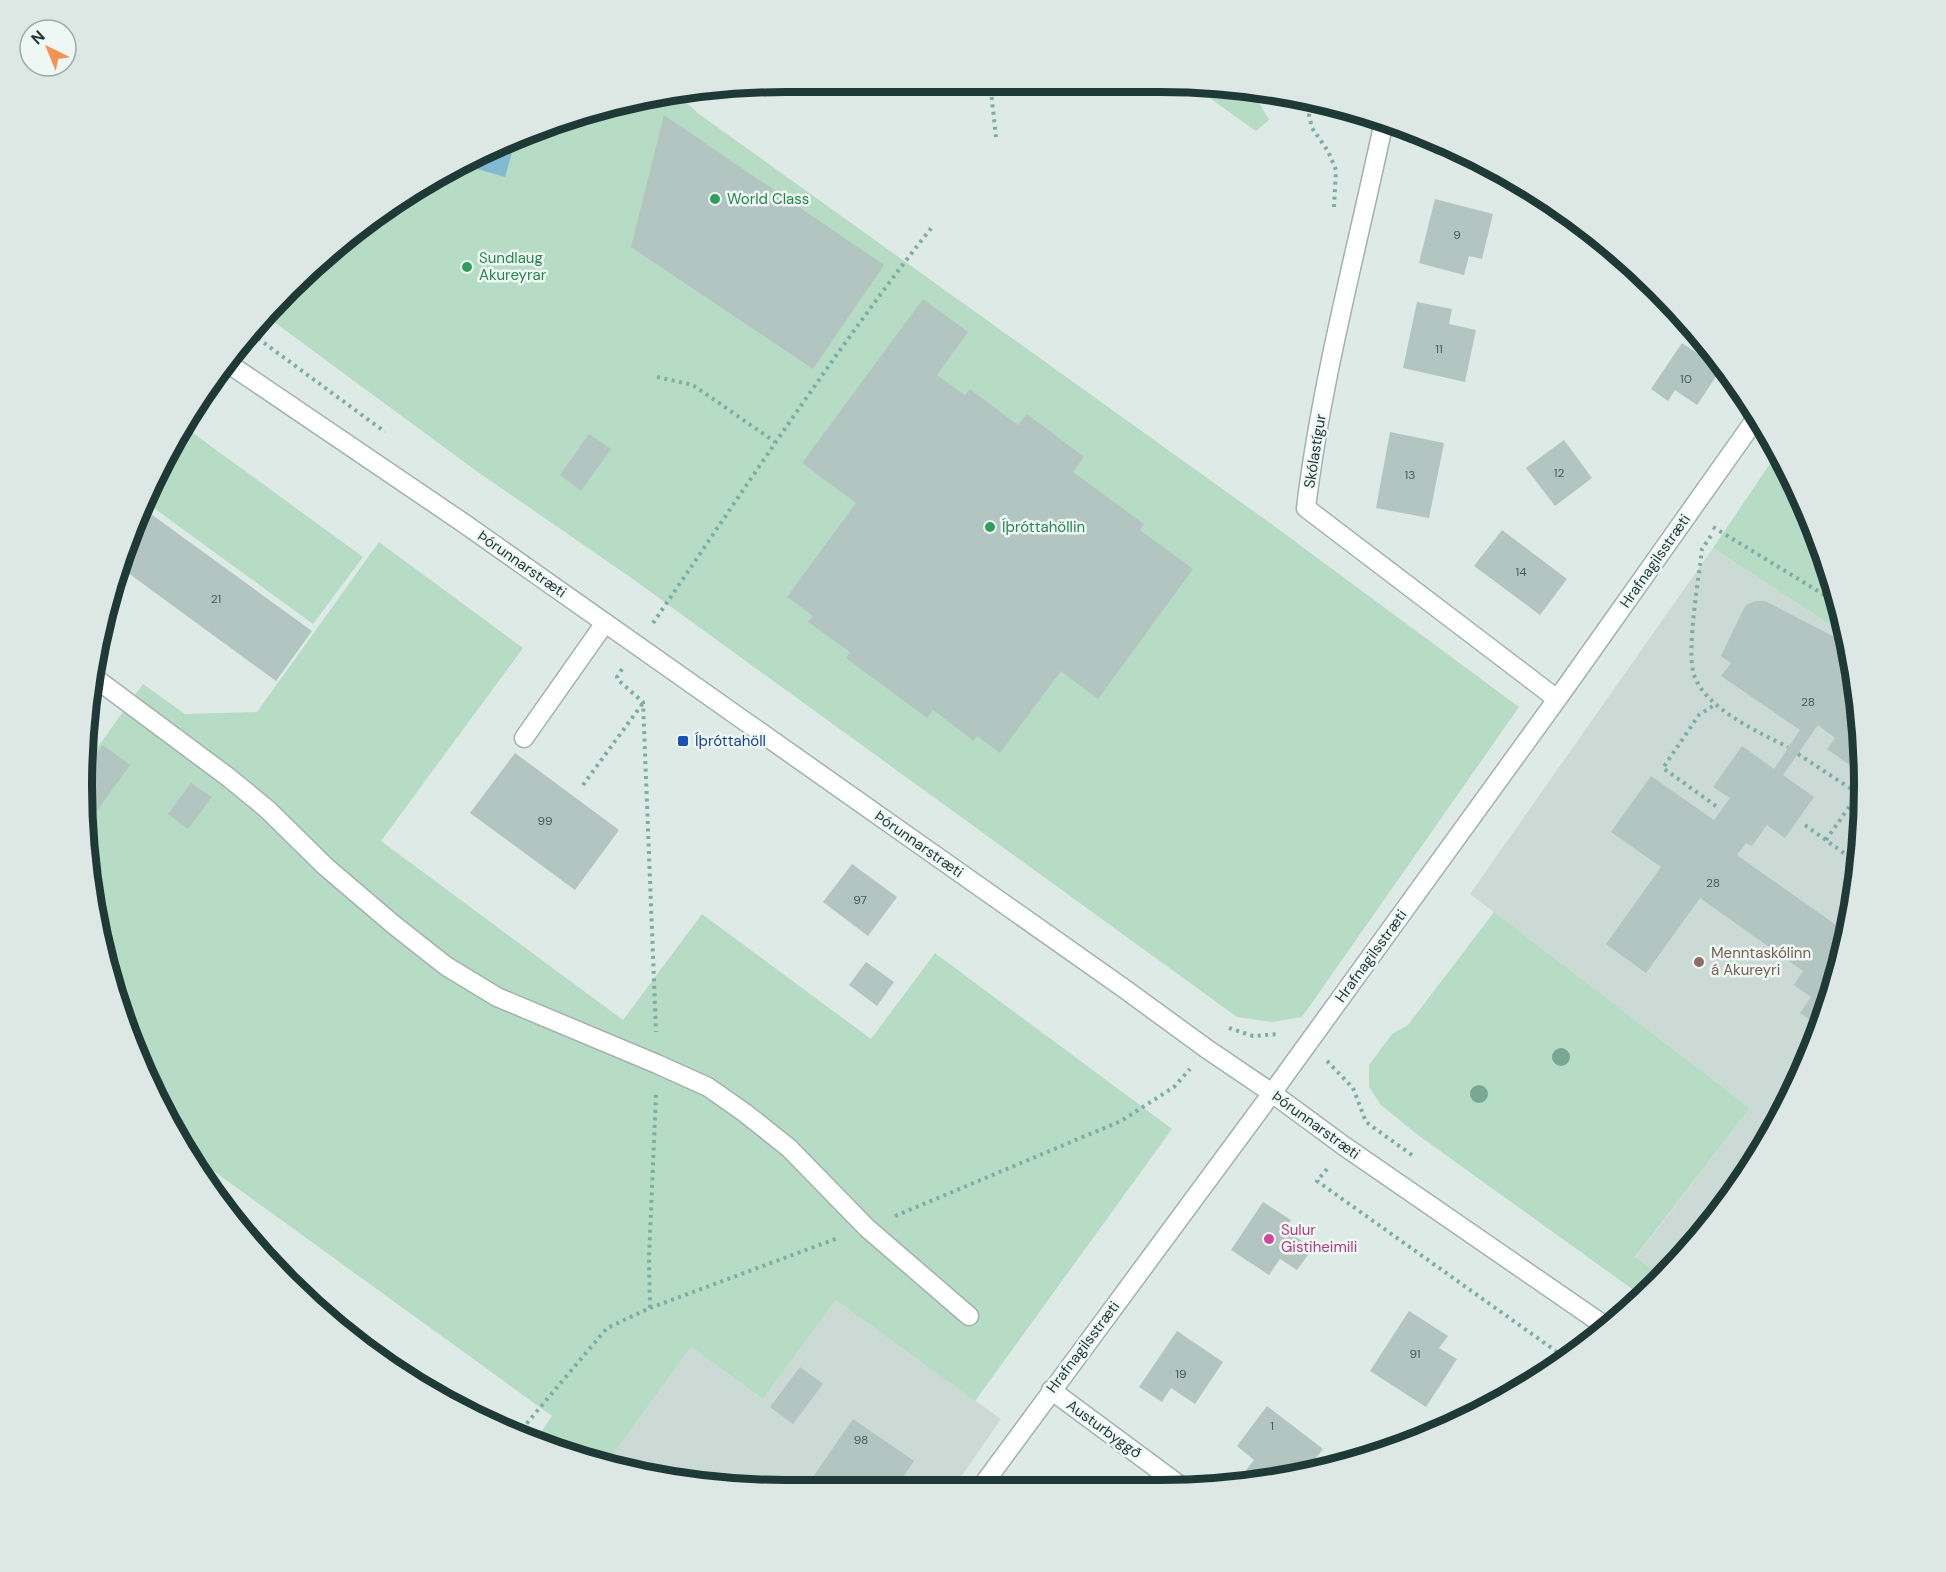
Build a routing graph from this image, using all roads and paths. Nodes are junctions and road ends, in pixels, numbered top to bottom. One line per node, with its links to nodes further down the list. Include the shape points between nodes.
1 (991, 92): 4 (path)
2 (1310, 108): 5 (path, via 1312,128 1336,170)
3 (1382, 128): 17 (street, Skólastígur, via 1326,384 1306,508)
4 (996, 137)
5 (1334, 209)
6 (932, 227): 10 (path)
7 (233, 366): 14 (street, Þórunnarstræti)
8 (657, 377): 10 (path, via 693,385)
9 (1752, 424): 11 (street, Hrafnagilsstræti)
10 (775, 442): 15 (path)
11 (1689, 513): 12 (path); 17 (street, Hrafnagilsstræti)
12 (1716, 529): 13 (path); 19 (path, via 1702,549 1692,647 1694,674)
13 (1828, 597)
14 (605, 623): 15 (street, Þórunnarstræti); 20 (street)
15 (638, 646): 18 (path, via 617,677); 30 (street, Þórunnarstræti)
16 (99, 681): 31 (street, via 267,809 326,867 446,966 497,997)
17 (1557, 699): 32 (street, Hrafnagilsstræti)
18 (644, 702): 23 (path); 31 (path)
19 (1716, 704): 21 (path, via 1740,723); 26 (path, via 1699,715 1663,768)
20 (524, 738)
21 (1788, 747)
22 (1798, 754): 24 (path)
23 (583, 785)
24 (1854, 791)
25 (1854, 803): 28 (path)
26 (1716, 806)
27 (1805, 825): 28 (path)
28 (1826, 840): 29 (path)
29 (1851, 858)
30 (1207, 1049): 32 (street, Þórunnarstræti); 35 (path, via 1174,1087 1121,1121)
31 (657, 1064): 35 (street, via 708,1087 745,1113 789,1148); 36 (path)
32 (1272, 1093): 34 (street, Þórunnarstræti); 40 (street, Hrafnagilsstræti)
33 (1366, 1122): 34 (path)
34 (1344, 1146): 38 (street, Þórunnarstræti); 39 (path, via 1317,1181)
35 (867, 1228): 36 (path); 37 (street)
36 (650, 1308): 41 (path, via 607,1328)
37 (969, 1316)
38 (1600, 1323)
39 (1559, 1354)
40 (1051, 1390): 42 (street, Hrafnagilsstræti); 43 (street, Austurbyggð)
41 (523, 1429)
42 (986, 1480)
43 (1172, 1480)

